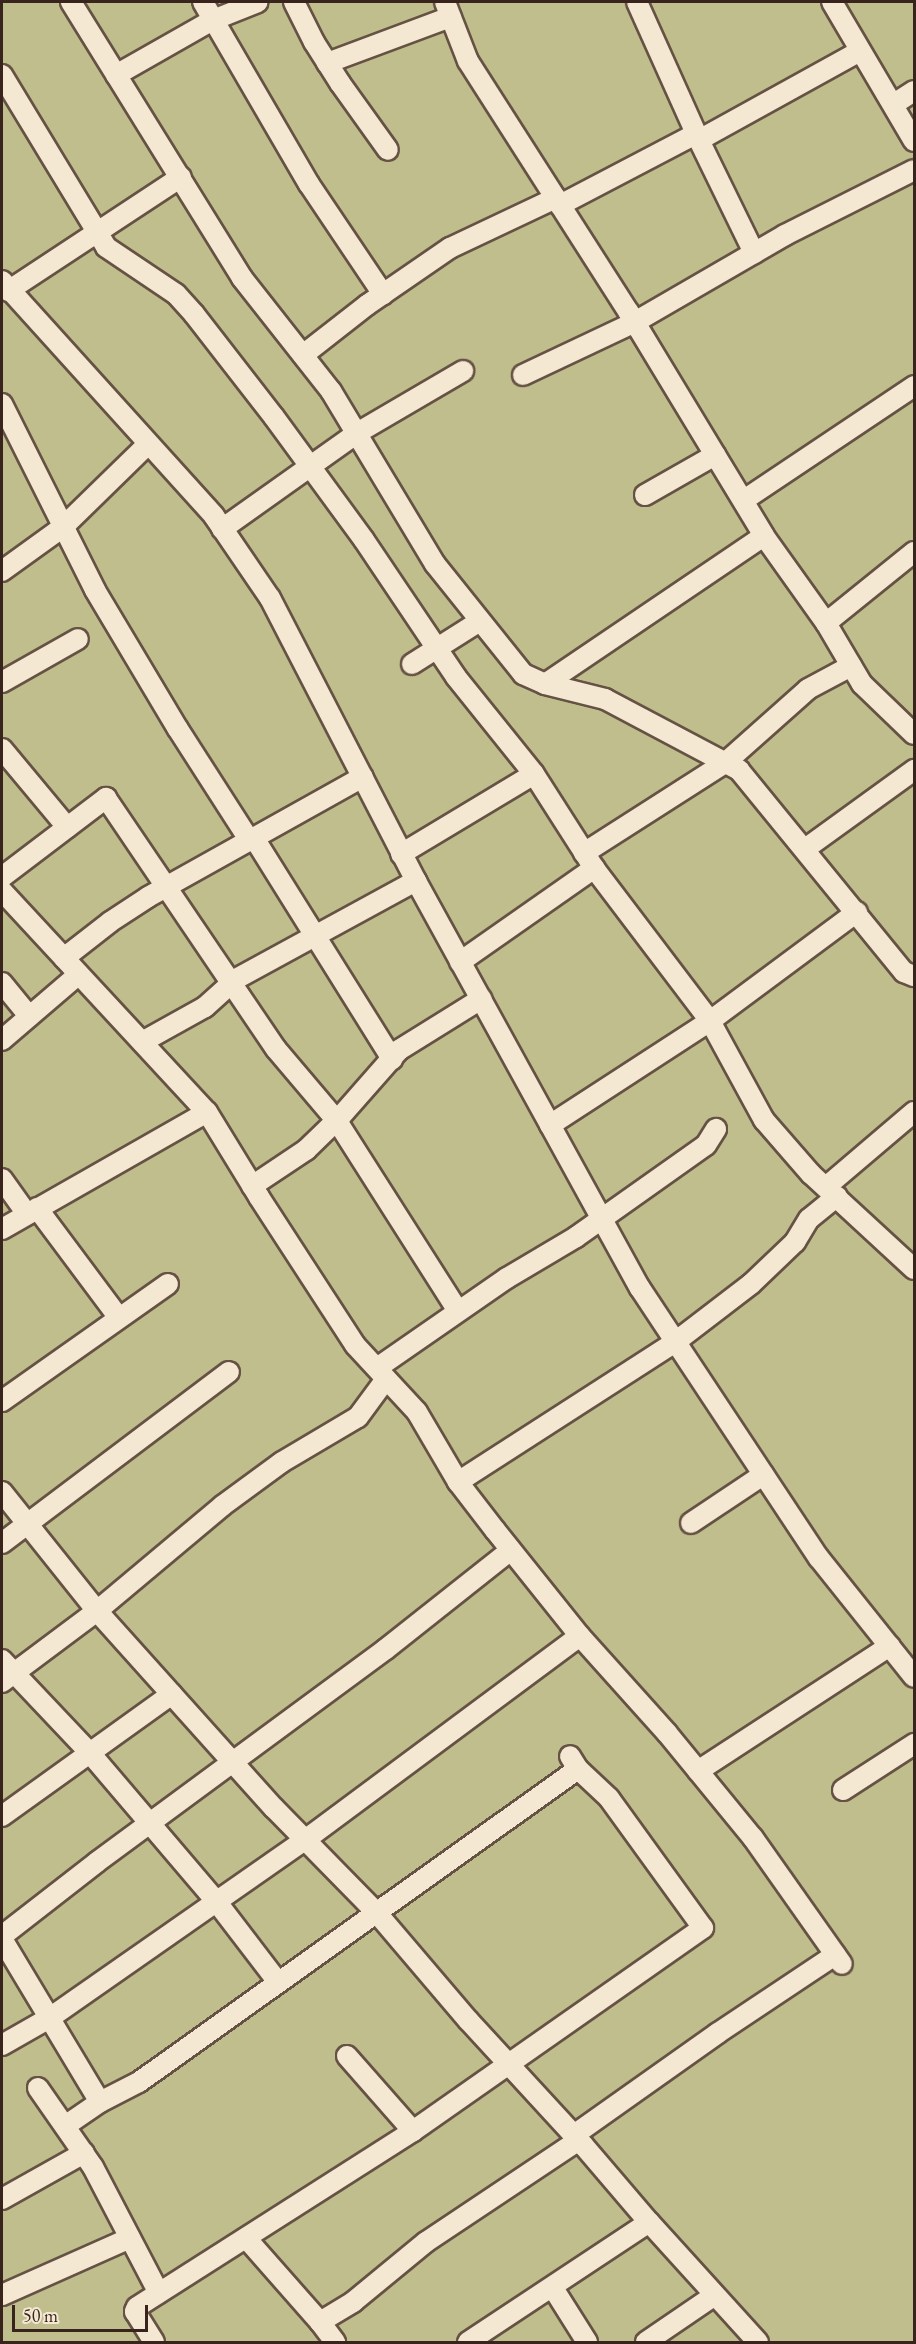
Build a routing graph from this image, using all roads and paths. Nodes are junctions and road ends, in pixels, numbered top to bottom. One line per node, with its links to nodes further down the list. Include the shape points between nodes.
1 (71, 2): 12 (street)
2 (203, 2): 8 (street)
3 (258, 2): 8 (street)
4 (294, 2): 10 (street)
5 (637, 2): 15 (street)
6 (832, 2): 9 (street)
7 (448, 9): 10 (street); 20 (street, via 468,61)
8 (213, 20): 12 (street); 24 (street, via 309,184)
9 (860, 51): 14 (street); 15 (street)
10 (327, 63): 17 (street)
11 (2, 75): 21 (street)
12 (116, 75): 19 (street)
13 (915, 91): 14 (street)
14 (894, 104): 16 (street)
15 (698, 137): 20 (street); 22 (street)
16 (915, 141)
17 (388, 150)
18 (915, 170): 22 (street)
19 (181, 177): 21 (street); 26 (street, via 242,278)
20 (558, 201): 24 (street, via 450,248); 25 (street)
21 (96, 233): 23 (street); 34 (street, via 118,258 176,294)
22 (754, 253): 25 (street)
23 (5, 286): 32 (street)
24 (383, 294): 26 (street)
25 (635, 322): 28 (street); 33 (street)
26 (303, 355): 31 (street)
27 (464, 371): 31 (street)
28 (523, 375)
29 (915, 386): 36 (street)
30 (4, 417): 37 (street)
31 (357, 433): 34 (street); 42 (street, via 435,564)
32 (148, 444): 37 (street); 38 (street)
33 (715, 455): 35 (street); 36 (street)
34 (311, 468): 38 (street); 45 (street)
35 (645, 495)
36 (744, 500): 39 (street)
37 (63, 527): 41 (street); 57 (street, via 95,590 172,719)
38 (222, 529): 55 (street, via 270,598)
39 (764, 536): 43 (street); 49 (street)
40 (915, 552): 43 (street)
41 (2, 572)
42 (480, 621): 45 (street); 49 (street, via 523,674)
43 (826, 623): 47 (street)
44 (78, 639): 48 (street)
45 (439, 650): 46 (street); 54 (street)
46 (412, 664)
47 (851, 666): 50 (street, via 862,684); 52 (street, via 808,689)
48 (2, 682)
49 (545, 684): 52 (street, via 605,699)
50 (915, 734)
51 (2, 749): 56 (street)
52 (725, 763): 58 (street, via 739,770); 60 (street)
53 (915, 770): 58 (street)
54 (534, 774): 59 (street); 60 (street)
55 (363, 777): 57 (street); 59 (street)
56 (68, 827): 61 (street); 63 (street, via 106,798)
57 (252, 839): 63 (street); 66 (street)
58 (805, 849): 65 (street)
59 (401, 854): 62 (street)
60 (589, 861): 68 (street); 75 (street)
61 (2, 877)
62 (416, 881): 66 (street); 68 (street)
63 (166, 888): 67 (street, via 110,922); 72 (street)
64 (2, 892): 67 (street)
65 (856, 912): 70 (street, via 904,972); 75 (street)
66 (314, 935): 72 (street); 78 (street)
67 (64, 958): 69 (street)
68 (460, 962): 73 (street)
69 (79, 974): 74 (street); 77 (street)
70 (915, 976)
71 (2, 983): 74 (street)
72 (230, 984): 77 (street, via 205,1007); 81 (street, via 276,1049)
73 (481, 999): 78 (street, via 399,1050); 82 (street)
74 (29, 1016): 76 (street)
75 (710, 1021): 82 (street); 86 (street, via 764,1120 811,1174)
76 (2, 1040)
77 (142, 1042): 79 (street)
78 (392, 1059): 81 (street)
79 (207, 1112): 85 (street); 87 (street)
80 (915, 1112): 86 (street)
81 (337, 1121): 85 (street, via 306,1150); 92 (street)
82 (550, 1125): 88 (street)
83 (716, 1130): 88 (street, via 706,1145)
84 (2, 1179): 87 (street)
85 (252, 1186): 96 (street, via 355,1345)
86 (832, 1191): 90 (street); 94 (street, via 795,1242 750,1284)
87 (32, 1211): 89 (street); 93 (street)
88 (601, 1217): 92 (street); 94 (street)
89 (2, 1229)
90 (910, 1257)
91 (168, 1284): 93 (street)
92 (458, 1311): 96 (street)
93 (119, 1318): 97 (street)
94 (674, 1343): 98 (street); 99 (street)
95 (228, 1372): 101 (street)
96 (382, 1373): 99 (street, via 417,1412); 105 (street, via 358,1417 282,1462 222,1506)
97 (2, 1401)
98 (764, 1475): 102 (street); 107 (street, via 819,1558)
99 (458, 1482): 104 (street)
100 (2, 1492): 101 (street)
101 (28, 1523): 103 (street); 105 (street)
102 (691, 1523)
103 (2, 1543)
104 (511, 1550): 106 (street); 113 (street)
105 (97, 1611): 108 (street); 110 (street)
106 (580, 1636): 114 (street); 118 (street)
107 (890, 1646): 109 (street); 114 (street)
108 (5, 1672): 112 (street)
109 (915, 1677)
110 (172, 1694): 112 (street); 113 (street)
111 (915, 1744): 115 (street)
112 (90, 1753): 116 (street); 117 (street)
113 (232, 1762): 117 (street); 118 (street)
114 (698, 1771): 131 (street, via 753,1838 838,1960 718,2033)
115 (843, 1790)
116 (2, 1816)
117 (150, 1823): 119 (street); 121 (street)
118 (305, 1840): 119 (street); 120 (street)
119 (216, 1901): 122 (street); 123 (street)
120 (376, 1911): 122 (street); 126 (street); 126 (street, via 574,1763 609,1798 703,1928)
121 (2, 1937): 123 (street)
122 (278, 1982): 128 (street, via 139,2082)
123 (51, 2017): 124 (street); 128 (street)
124 (2, 2045)
125 (347, 2056): 130 (street)
126 (508, 2064): 130 (street); 131 (street)
127 (38, 2088): 129 (street)
128 (100, 2102): 129 (street)
129 (65, 2127): 132 (street)
130 (413, 2131): 136 (street)
131 (577, 2138): 134 (street); 141 (street, via 426,2242)
132 (84, 2153): 133 (street); 135 (street)
133 (2, 2199)
134 (649, 2222): 137 (street); 140 (street)
135 (130, 2238): 138 (street); 139 (street)
136 (246, 2238): 138 (street); 141 (street)
137 (553, 2288): 144 (street); 145 (street)
138 (159, 2293): 142 (street, via 135,2312)
139 (2, 2295)
140 (715, 2295): 146 (street); 147 (street)
141 (321, 2322): 143 (street)
142 (154, 2343)
143 (335, 2343)
144 (468, 2343)
145 (587, 2343)
146 (646, 2343)
147 (758, 2343)

